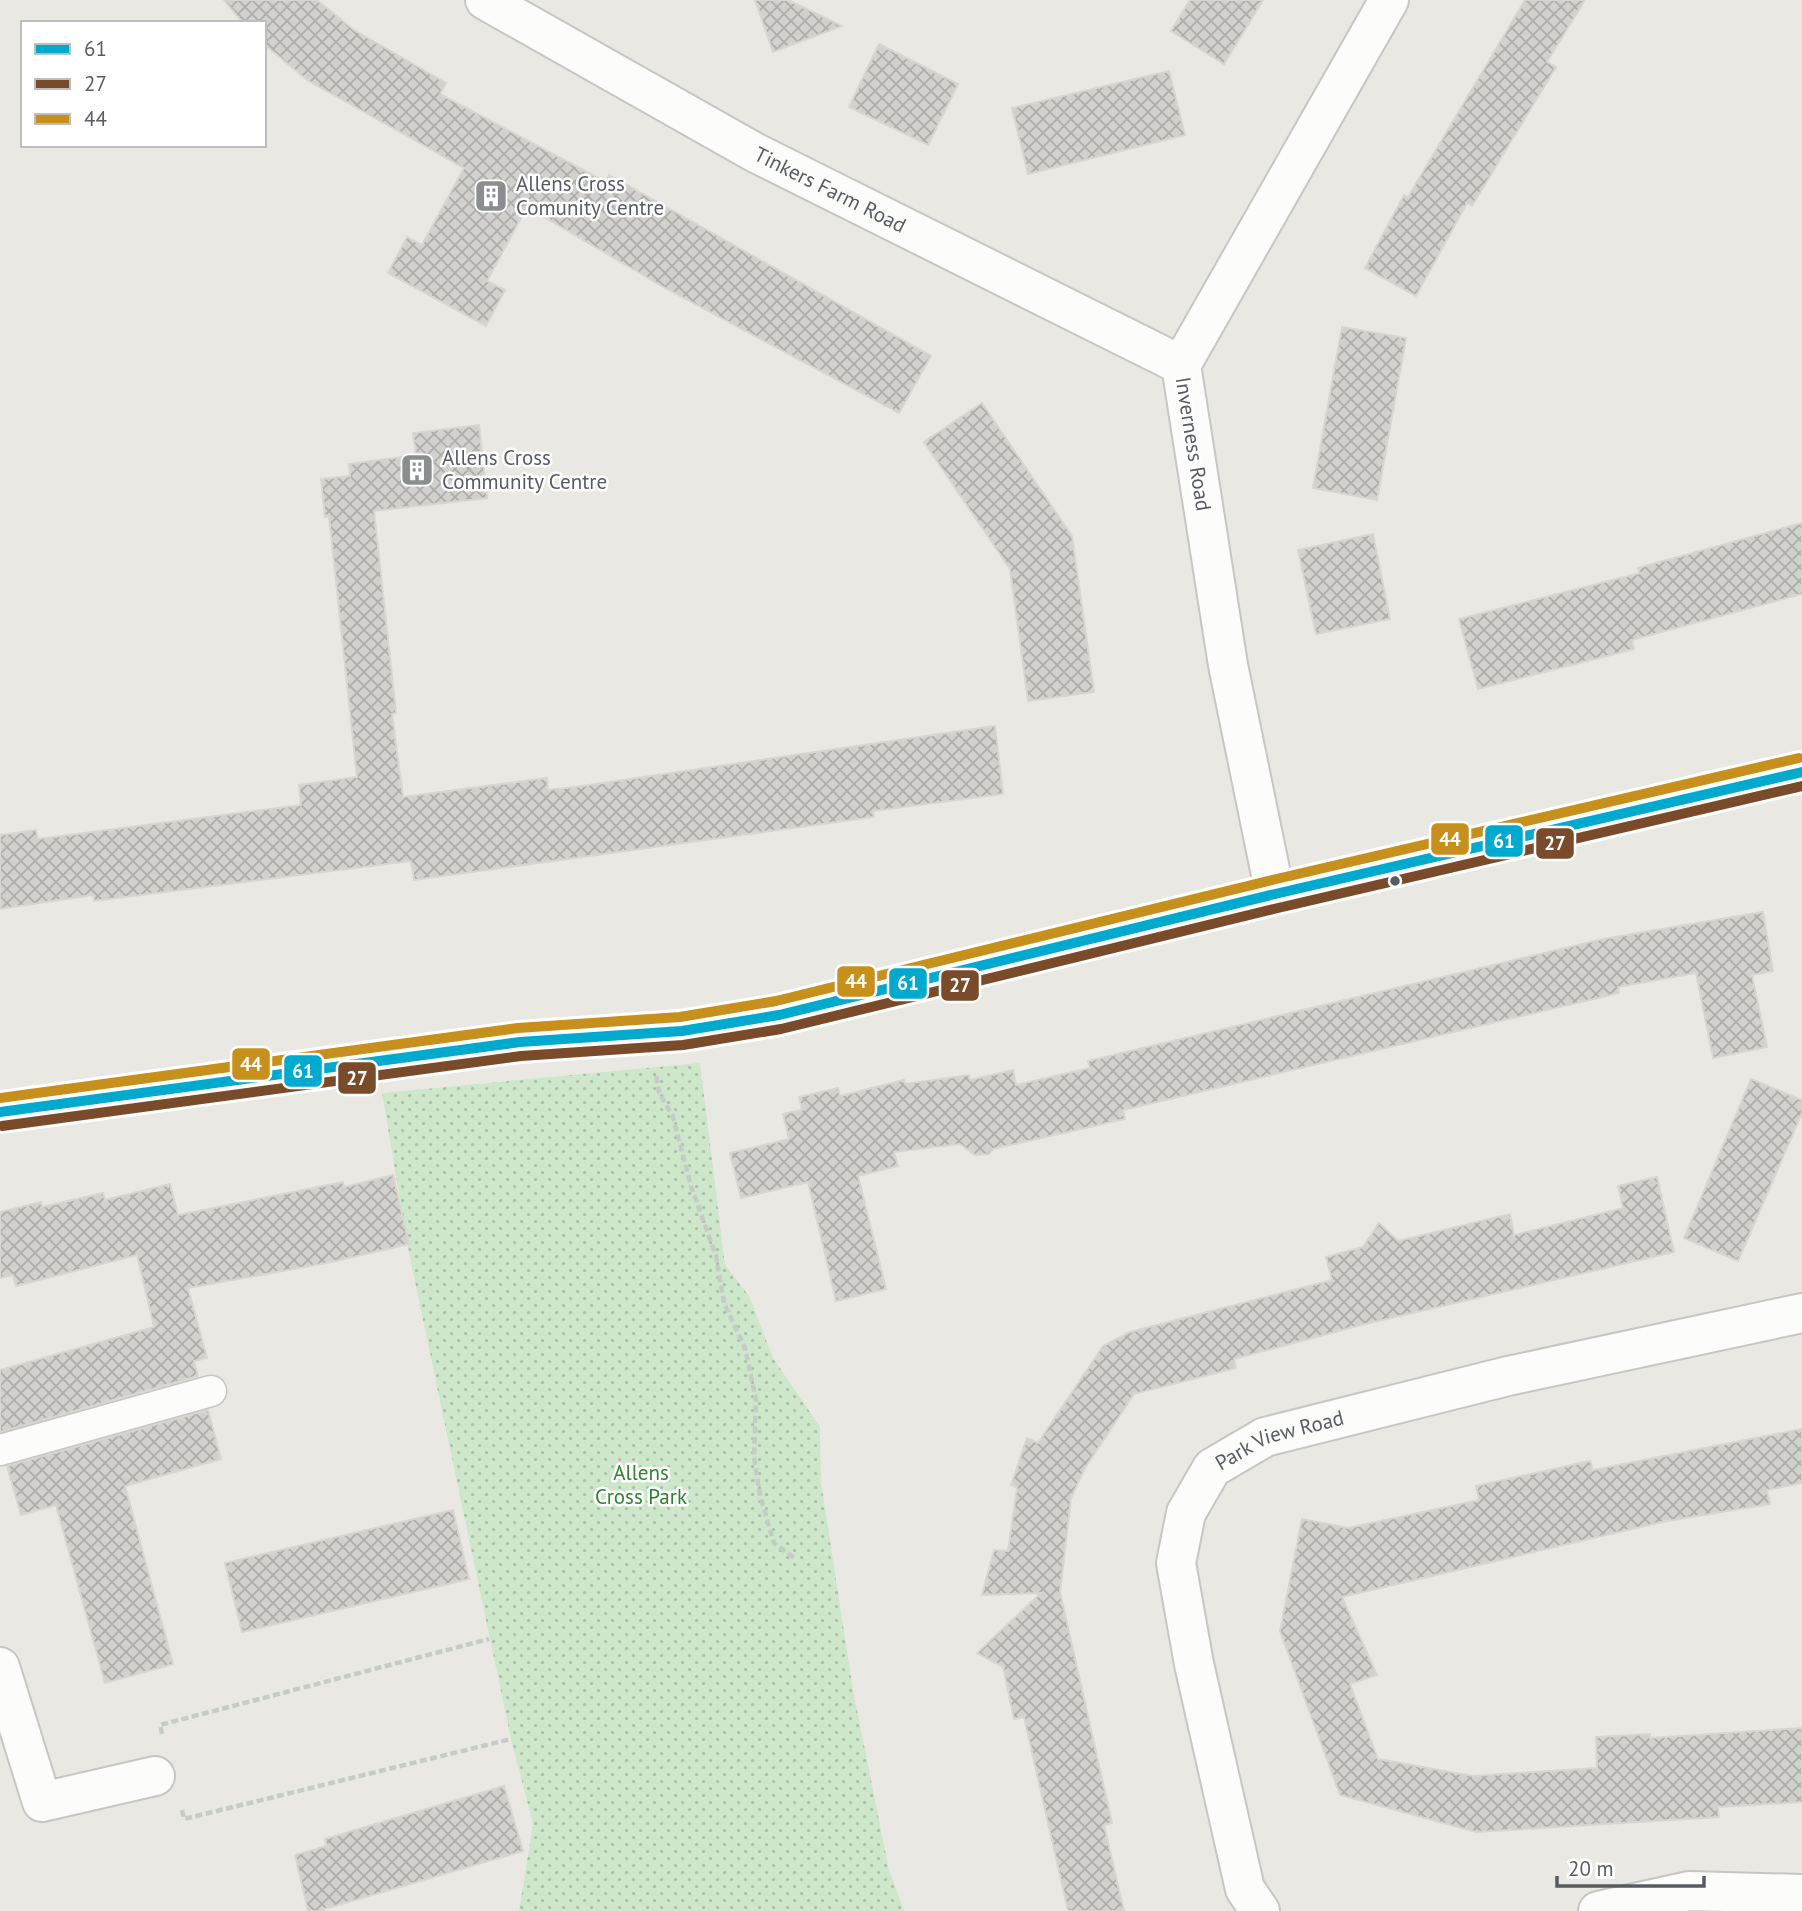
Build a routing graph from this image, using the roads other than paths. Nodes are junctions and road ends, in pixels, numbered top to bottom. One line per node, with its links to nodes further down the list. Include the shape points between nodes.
1 (485, 0): 3 (street, Tinkers Farm Road, via 754,152)
2 (1389, 0): 3 (street, Inverness Road)
3 (1181, 365): 5 (street, Inverness Road, via 1228,665)
4 (1802, 772): 5 (street)
5 (1275, 894): 6 (street, via 779,1015 650,1034 520,1042)
6 (0, 1112)
7 (1802, 1313): 13 (street, Park View Road, via 1508,1376 1265,1437 1212,1468 1186,1513 1175,1563 1245,1889)
8 (211, 1391): 9 (lane)
9 (0, 1450)
10 (0, 1667): 11 (street, via 42,1802)
11 (155, 1776)
12 (1802, 1894): 14 (street, via 1689,1891)
13 (1260, 1911)
14 (1598, 1911)

